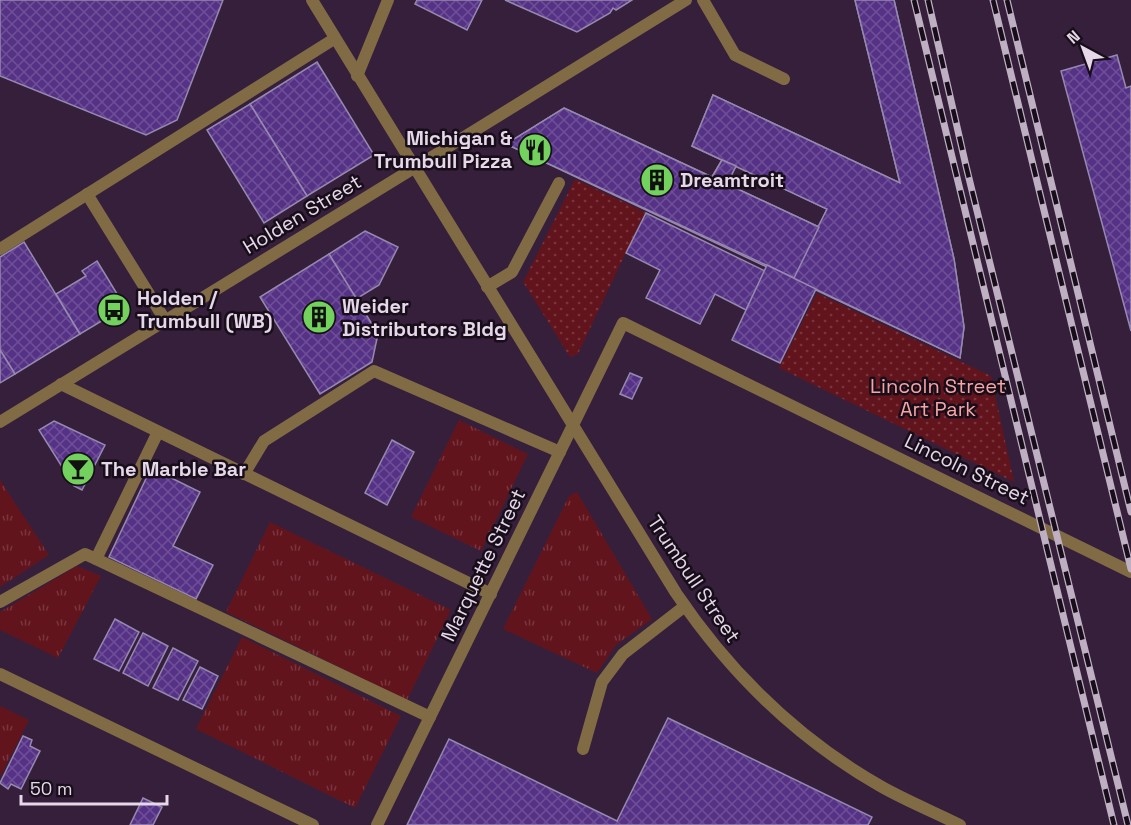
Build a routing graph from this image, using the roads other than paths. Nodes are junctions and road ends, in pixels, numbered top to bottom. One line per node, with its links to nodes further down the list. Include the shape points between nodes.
1 (312, 0): 5 (street)
2 (388, 0): 6 (street)
3 (686, 0): 8 (street, Holden Street)
4 (703, 0): 7 (street, via 735,55)
5 (334, 39): 6 (street); 10 (street)
6 (357, 76): 8 (street)
7 (784, 79)
8 (414, 168): 12 (street); 13 (street, Holden Street)
9 (559, 183): 12 (street, via 512,272)
10 (87, 194): 11 (street); 13 (street)
11 (0, 249)
12 (487, 287): 17 (street)
13 (165, 320): 15 (street, Holden Street)
14 (623, 323): 17 (street, Marquette Street); 22 (street, Lincoln Street)
15 (60, 384): 16 (street, Holden Street); 18 (street)
16 (0, 422)
17 (572, 426): 19 (street, Marquette Street); 25 (street, Trumbull Street)
18 (158, 432): 20 (street); 21 (street)
19 (560, 452): 20 (street, via 374,371 264,441); 23 (street, Marquette Street)
20 (244, 474): 23 (street)
21 (96, 559): 24 (street, via 85,554); 27 (street)
22 (1131, 572)
23 (491, 594): 27 (street, Marquette Street)
24 (0, 602)
25 (685, 606): 28 (street, via 623,654 602,682); 31 (street, Trumbull Street, via 738,675 788,722 882,787)
26 (0, 674): 29 (street)
27 (430, 717): 30 (street, Marquette Street)
28 (583, 749)
29 (314, 825)
30 (377, 825)
31 (960, 825)

